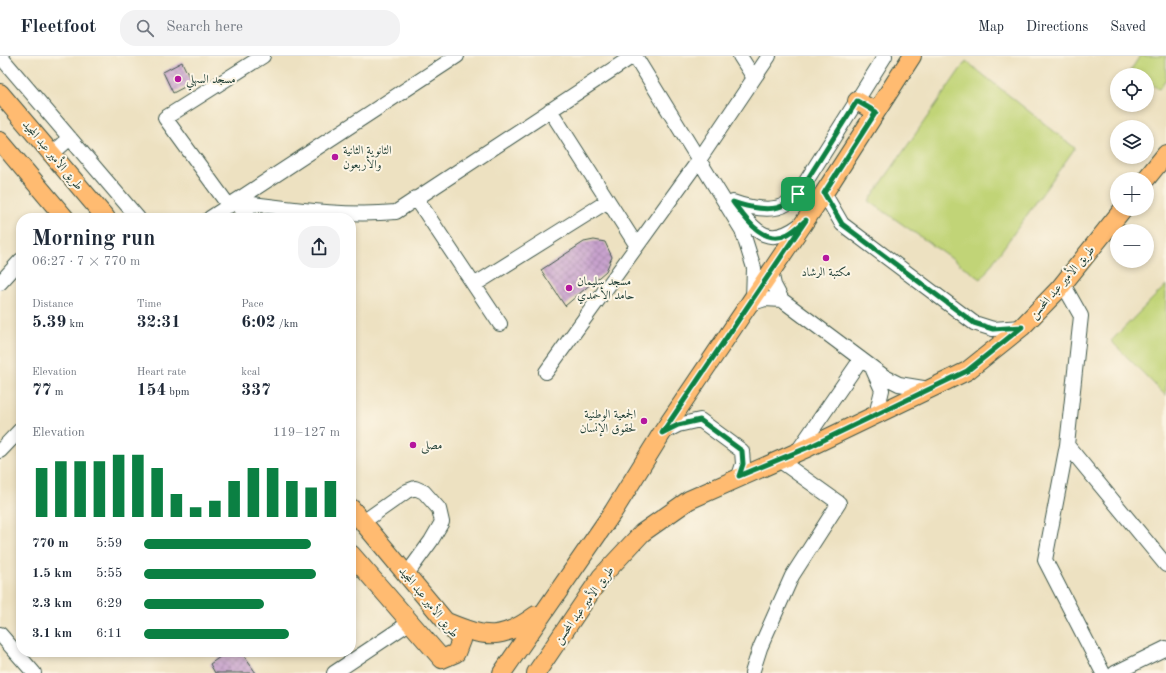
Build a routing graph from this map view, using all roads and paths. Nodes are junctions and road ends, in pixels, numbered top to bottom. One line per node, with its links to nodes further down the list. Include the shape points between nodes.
1 (0, 56): 14 (street)
2 (262, 56): 24 (street, via 165,118)
3 (457, 56): 24 (street)
4 (634, 56): 12 (street); 18 (street)
5 (740, 56): 9 (street)
6 (769, 56): 9 (street)
7 (885, 56): 11 (street)
8 (912, 56): 13 (main road)
9 (754, 78): 18 (street)
10 (0, 93): 16 (main road, طريق الأمير عبد المجيد)
11 (857, 101): 13 (main road); 23 (street, via 798,194 784,206 750,208)
12 (550, 110): 21 (street); 22 (street)
13 (876, 112): 20 (main road)
14 (70, 138): 16 (street); 27 (street)
15 (0, 141): 25 (main road)
16 (52, 154): 26 (main road, طريق الأمير عبد المجيد)
17 (1166, 154): 19 (main road)
18 (698, 160): 23 (street); 34 (street); 41 (street, via 742,230 754,268)
19 (1152, 172)
20 (824, 193): 33 (main road); 43 (street, via 842,224 974,323 993,329)
21 (416, 198): 31 (street, via 396,212); 39 (street)
22 (608, 201): 34 (street); 39 (street)
23 (733, 202): 33 (street, via 760,233 773,237 787,234)
24 (232, 204): 28 (street); 29 (street); 30 (street)
25 (60, 213)
26 (102, 213)
27 (134, 213)
28 (218, 213)
29 (244, 213)
30 (353, 213)
31 (356, 213)
32 (1116, 216): 38 (main road, طريق الأمير عبد المحسن)
33 (806, 220): 36 (main road)
34 (637, 246): 45 (street)
35 (16, 265): 37 (street)
36 (771, 271): 40 (street, via 774,285); 41 (main road)
37 (0, 283)
38 (1063, 284): 43 (main road, طريق الأمير عبد المحسن); 50 (street, via 1081,316)
39 (474, 285): 42 (street)
40 (782, 300): 41 (street); 44 (street)
41 (751, 302): 48 (main road)
42 (500, 324)
43 (1022, 327): 46 (main road, طريق الأمير عبد المحسن, via 967,371)
44 (867, 364): 46 (street, via 899,384); 47 (street, via 882,390); 52 (street)
45 (546, 372)
46 (929, 389): 47 (main road, طريق الأمير عبد المحسن)
47 (876, 415): 52 (main road, طريق الأمير عبد المحسن)
48 (662, 433): 54 (street, via 678,425 700,420 742,451 743,464); 60 (main road, via 613,512)
49 (16, 434): 51 (street)
50 (1068, 445): 58 (street); 76 (street, via 1045,560)
51 (0, 451)
52 (797, 452): 53 (main road, طريق الأمير عبد المحسن)
53 (779, 460): 54 (main road, طريق الأمير عبد المحسن); 75 (street, via 839,503 792,576 760,648)
54 (739, 476): 66 (main road, طريق الأمير عبد المحسن, via 689,500 642,533 601,577)
55 (356, 514): 56 (main road, طريق الأمير عبد المجيد)
56 (363, 522): 59 (main road, طريق الأمير عبد المجيد); 59 (street, via 415,488 424,492 439,509 442,522 438,531)
57 (356, 560): 62 (main road, طريق الأمير عبد المجيد)
58 (1166, 565)
59 (407, 574): 61 (main road, طريق الأمير عبد المجيد)
60 (544, 609): 61 (main road, via 519,628 503,634 484,635); 72 (main road)
61 (447, 622): 64 (main road, طريق الأمير عبد المجيد, via 461,640 456,653 442,659)
62 (409, 623): 64 (main road, طريق الأمير عبد المجيد); 70 (street)
63 (0, 634): 67 (street)
64 (425, 640): 71 (main road)
65 (1166, 648): 77 (street)
66 (552, 649): 73 (main road, طريق الأمير عبد المحسن); 74 (main road)
67 (16, 652)
68 (20, 657): 69 (street)
69 (34, 673)
70 (334, 673)
71 (442, 673)
72 (502, 673)
73 (536, 673)
74 (547, 673)
75 (752, 673)
76 (1103, 673)
77 (1115, 673)

